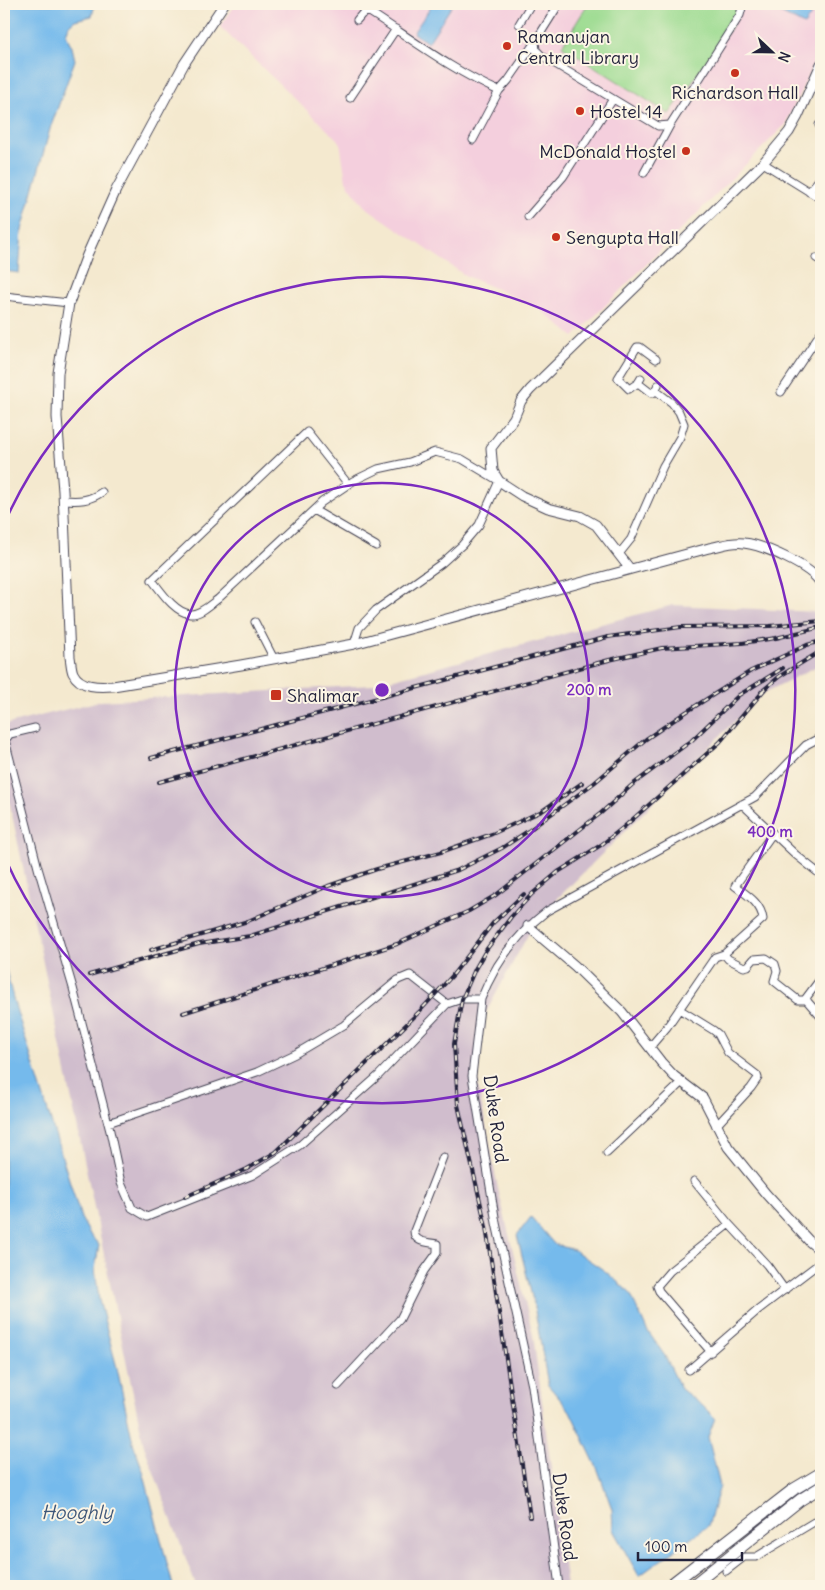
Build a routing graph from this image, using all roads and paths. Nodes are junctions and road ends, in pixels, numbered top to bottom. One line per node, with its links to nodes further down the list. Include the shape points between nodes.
1 (224, 4): 23 (street, via 184,64 116,190)
2 (532, 4): 7 (street)
3 (743, 4): 14 (street, via 740,15)
4 (556, 5): 9 (street)
5 (366, 7): 6 (street); 8 (street)
6 (357, 20)
7 (519, 24)
8 (396, 29): 11 (street); 12 (street)
9 (535, 42): 11 (street); 13 (street, via 536,50 542,56)
10 (821, 64): 16 (street, via 789,132)
11 (499, 91): 15 (street)
12 (350, 98)
13 (613, 99): 14 (street, via 658,126); 21 (street, via 563,176)
14 (670, 125): 17 (street)
15 (473, 140)
16 (763, 163): 19 (street); 27 (street, via 530,390 491,448 493,471)
17 (644, 173)
18 (821, 177): 19 (street)
19 (809, 192): 20 (street)
20 (821, 199)
21 (528, 217)
22 (4, 296): 23 (street)
23 (69, 303): 30 (street, via 58,373 57,417)
24 (821, 332): 26 (street)
25 (656, 359): 33 (street, via 637,347 618,378 629,390 640,380 651,393 657,388 679,412 684,424 631,538)
26 (781, 392)
27 (499, 481): 28 (street, via 462,459 435,452 378,469); 33 (street, via 548,508 580,516 596,525); 37 (street, via 479,525 442,563 376,610 359,628)
28 (348, 484): 31 (street); 31 (street, via 307,432 152,580 181,611 191,614 201,611)
29 (102, 492): 30 (street, via 84,501)
30 (64, 500): 38 (street, via 70,657 74,674 82,682 96,687 114,686)
31 (314, 510): 32 (street)
32 (376, 546)
33 (619, 554): 34 (street)
34 (630, 569): 35 (street, via 742,542 797,564 819,579); 37 (street)
35 (821, 584)
36 (255, 622): 38 (street)
37 (354, 644): 38 (street)
38 (274, 659)
39 (35, 728): 54 (street, via 10,734 5,740)
40 (821, 737): 41 (street, Duke Road, via 806,745 755,798)
41 (742, 804): 42 (street); 44 (street, Duke Road, via 547,911)
42 (773, 833): 43 (street); 45 (street, via 735,886 755,902 762,911 763,919)
43 (821, 875)
44 (528, 926): 47 (street, Duke Road, via 506,950); 52 (street, via 616,1005)
45 (724, 954): 48 (street, via 744,967 754,959 766,958 775,964 774,981 798,1000); 50 (street, via 715,957)
46 (821, 978): 48 (street)
47 (481, 999): 49 (street, via 462,999); 70 (street, Duke Road, via 472,1076 496,1223 532,1386)
48 (807, 1000): 51 (street)
49 (447, 1004): 54 (street, via 410,975 398,980 344,1025 295,1054 257,1072); 54 (street, via 379,1075 300,1144 253,1175 147,1217 132,1208 121,1183)
50 (679, 1009): 52 (street); 55 (street, via 718,1034 728,1052 758,1075 751,1088)
51 (821, 1016)
52 (650, 1047): 53 (street)
53 (682, 1082): 55 (street, via 703,1098); 56 (street)
54 (108, 1123)
55 (716, 1126): 60 (street, via 754,1180)
56 (607, 1153)
57 (442, 1157): 65 (street, via 414,1232 417,1240 437,1244 437,1253 424,1271 400,1319)
58 (694, 1180): 59 (street)
59 (729, 1224): 62 (street, via 767,1265); 63 (street, via 670,1271 658,1286)
60 (821, 1251)
61 (821, 1262): 62 (street)
62 (784, 1290): 63 (street)
63 (711, 1352): 64 (street)
64 (689, 1370)
65 (338, 1386)
66 (821, 1473): 71 (highway, via 794,1489)
67 (821, 1487): 72 (highway)
68 (821, 1520): 69 (street, via 756,1557 744,1558)
69 (726, 1571)
70 (559, 1586)
71 (669, 1586)
72 (692, 1586)

